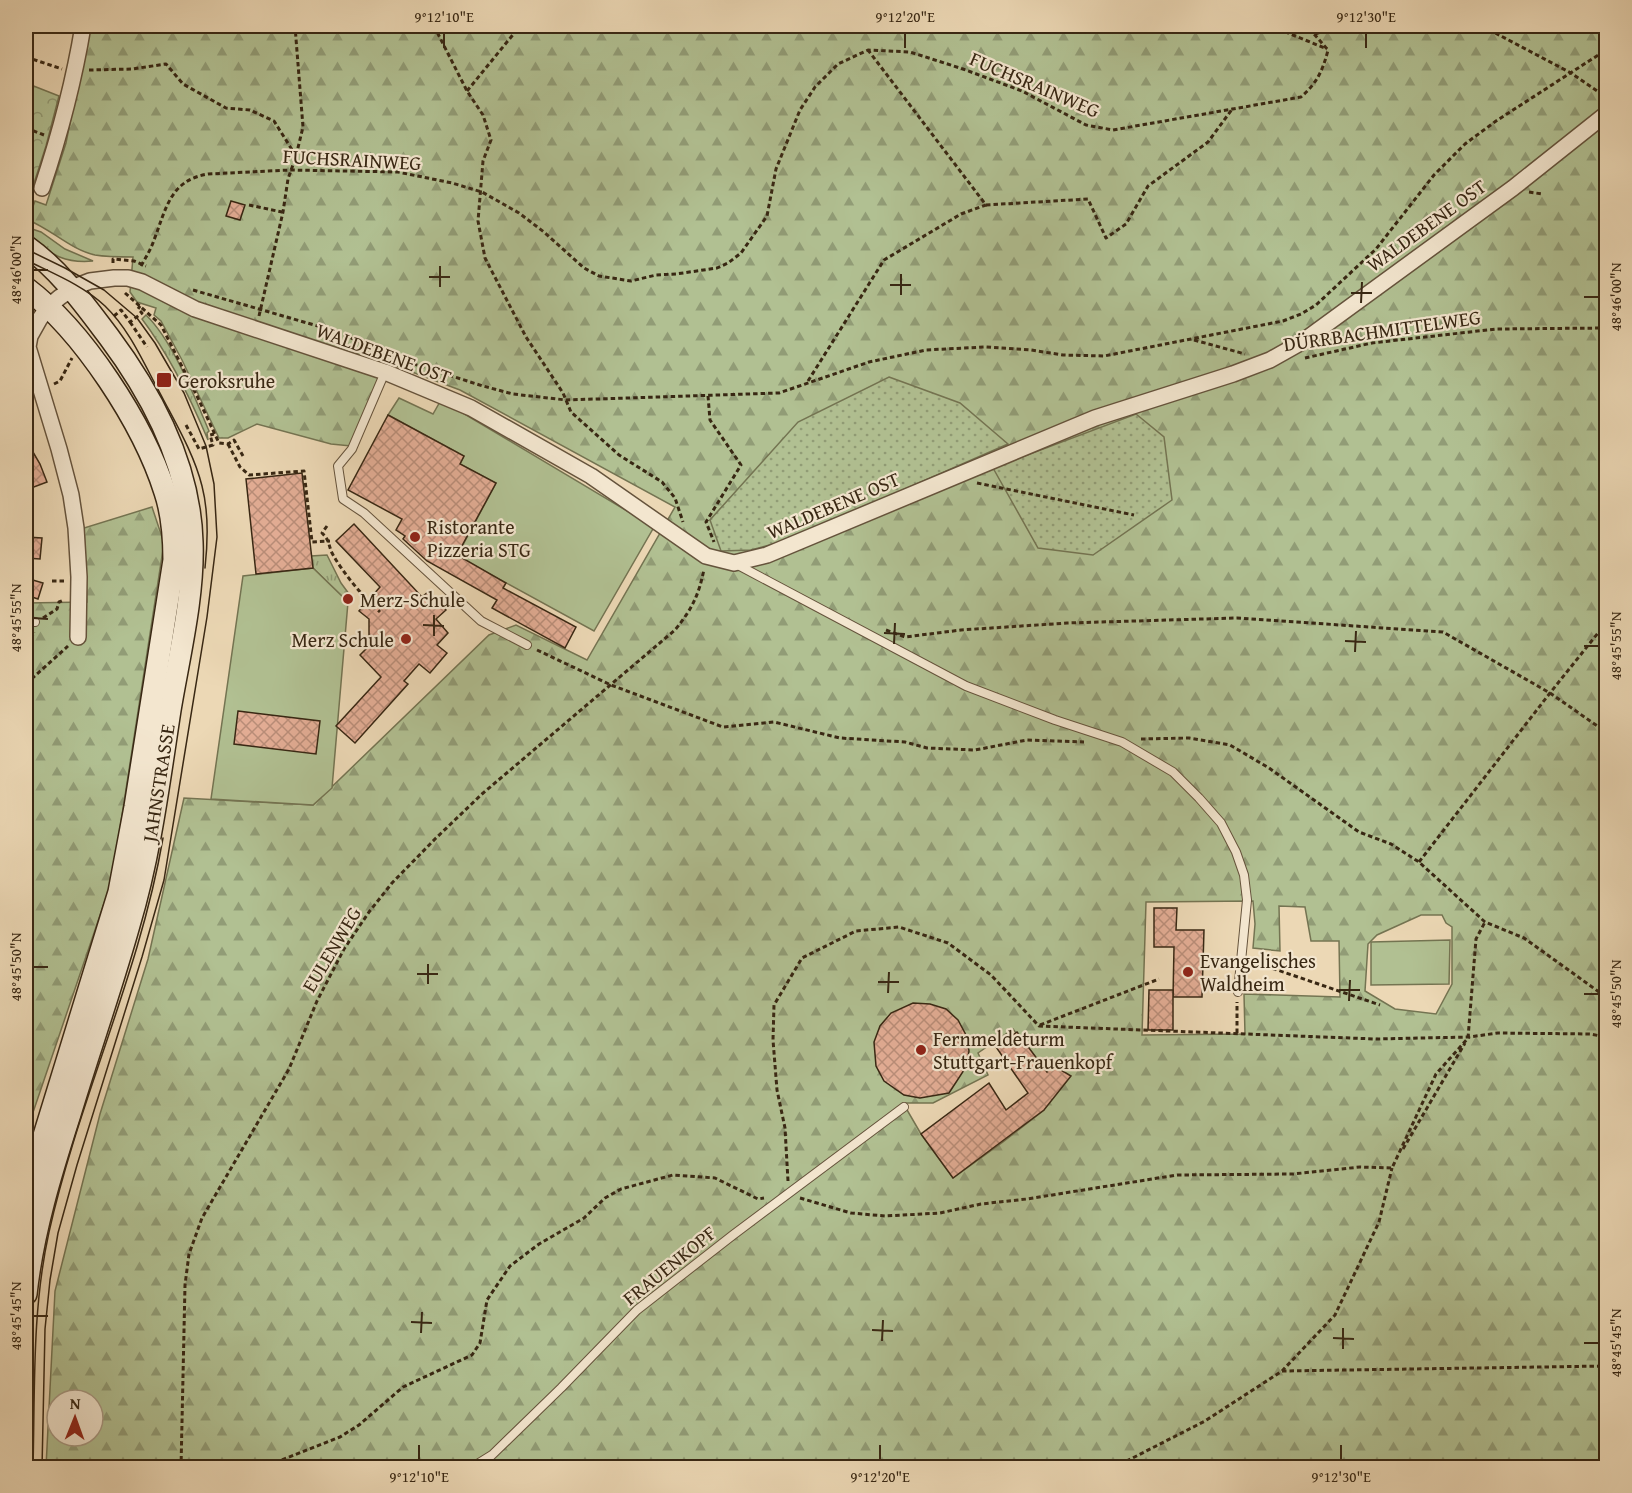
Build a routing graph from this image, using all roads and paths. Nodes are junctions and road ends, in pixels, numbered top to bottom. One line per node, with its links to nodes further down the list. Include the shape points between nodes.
1 (83, 26): 14 (street)
2 (295, 26): 20 (path, via 303,127)
3 (434, 26): 16 (path)
4 (520, 26): 16 (path)
5 (1270, 26): 11 (path)
6 (1307, 26): 9 (path)
7 (1339, 26): 9 (path)
8 (1482, 26): 15 (path)
9 (1315, 34): 11 (path)
10 (868, 50): 18 (path, FUCHSRAINWEG, via 910,52 963,69 1022,91 1073,119 1099,128 1130,128); 23 (path, FUCHSRAINWEG, via 838,64 815,87 800,110 776,169 767,216 741,254 717,268 631,281 599,276 519,213); 24 (path)
11 (1328, 50): 18 (path, FUCHSRAINWEG, via 1314,86 1301,97)
12 (1606, 50): 15 (path)
13 (26, 57): 14 (path)
14 (76, 71): 20 (path, via 166,64 183,84 226,108 250,110 274,121); 22 (street)
15 (1571, 73): 17 (path); 40 (path, via 1465,144 1434,175 1376,249 1317,305 1283,321)
16 (467, 91): 23 (path, via 483,115 491,140 483,161)
17 (1606, 97)
18 (1233, 108): 24 (path, via 1209,142 1148,186 1126,224 1106,238 1088,199)
19 (1606, 114): 44 (street, WALDEBENE OST, via 1513,188 1302,342)
20 (297, 156): 21 (path)
21 (290, 170): 23 (path, FUCHSRAINWEG, via 412,174); 26 (path); 29 (path, FUCHSRAINWEG, via 208,174 190,179 168,201)
22 (42, 188)
23 (482, 192): 49 (path, via 478,221 485,258 526,337)
24 (986, 205): 46 (path, via 961,214 884,260)
25 (249, 206): 26 (path)
26 (283, 212): 37 (path)
27 (26, 246): 33 (main road, JAHNSTRASSE)
28 (113, 259): 29 (path)
29 (142, 264): 30 (path); 31 (path, FUCHSRAINWEG)
30 (151, 270)
31 (135, 280): 33 (street, WALDEBENE OST, via 90,281); 45 (street, WALDEBENE OST, via 212,315)
32 (26, 288): 36 (main road, JAHNSTRASSE)
33 (72, 289): 36 (street, WALDEBENE OST); 92 (main road, JAHNSTRASSE, via 129,366 163,425 182,474 192,545 185,622 143,872 44,1196)
34 (187, 289): 37 (path)
35 (140, 306): 51 (path, via 161,325)
36 (48, 307): 41 (main road, JAHNSTRASSE); 47 (street, via 34,328 28,347)
37 (260, 309): 49 (path, via 483,386)
38 (130, 322): 42 (path)
39 (1606, 328): 43 (path, DÜRRBACHMITTELWEG, via 1496,329 1372,343)
40 (1191, 340): 44 (path); 46 (path, via 1104,356 986,347 926,350 869,362)
41 (84, 346): 47 (path, via 74,354 60,381); 90 (main road, JAHNSTRASSE, via 152,459 165,493 174,560 119,892)
42 (147, 347)
43 (1300, 359)
44 (1270, 360): 54 (street, WALDEBENE OST, via 1095,418)
45 (385, 372): 58 (street, WALDEBENE OST, via 471,408 591,476); 70 (lane, via 352,450 338,466 343,499 364,513 481,621)
46 (807, 383): 48 (path, via 779,393)
47 (41, 389): 68 (street, via 71,495 76,528)
48 (708, 395): 49 (path); 60 (path, via 710,420 741,465 706,522 715,544)
49 (566, 400): 58 (path, via 571,412 619,455 662,482 675,498)
50 (186, 425): 51 (path, via 199,449 213,445 210,435)
51 (214, 434): 52 (path, via 219,443)
52 (228, 444): 53 (path, via 234,440); 57 (path, via 249,475 304,471 312,542)
53 (243, 456)
54 (957, 475): 55 (path, via 963,480); 60 (street, WALDEBENE OST, via 767,555)
55 (1134, 515)
56 (327, 526): 57 (path, via 322,532)
57 (330, 541): 62 (path, via 331,551 365,599)
58 (687, 541): 59 (street, WALDEBENE OST)
59 (706, 556): 60 (street, WALDEBENE OST); 72 (path, EULENWEG, via 700,591 690,610 675,630)
60 (734, 563): 76 (lane, via 966,686)
61 (59, 602): 63 (path)
62 (380, 612)
63 (48, 615)
64 (26, 621): 65 (lane)
65 (35, 622): 69 (path, via 33,636)
66 (1606, 623): 73 (path)
67 (885, 629): 73 (path, via 905,637 1068,623 1237,618 1443,632)
68 (78, 636): 71 (path)
69 (26, 644)
70 (527, 645): 72 (path)
71 (26, 684)
72 (611, 685): 75 (path, via 723,727 774,722 840,738 975,750 1027,740); 95 (path, EULENWEG, via 435,839 369,912 344,949 289,1069 202,1218 189,1254 184,1285)
73 (1550, 693): 74 (path); 77 (path)
74 (1606, 732)
75 (1092, 742)
76 (1122, 742): 77 (path, via 1189,738 1230,745 1359,832 1391,844); 79 (lane, via 1173,772 1221,823 1244,875 1247,900)
77 (1419, 862): 78 (path)
78 (1485, 922): 82 (path, via 1524,938); 86 (path, via 1476,939)
79 (1240, 958): 81 (lane); 83 (path)
80 (1159, 980): 84 (path)
81 (1238, 992): 85 (path)
82 (1606, 997)
83 (1380, 1005)
84 (1039, 1026): 85 (path); 91 (path, via 991,975 948,943 898,927 856,931 802,958 774,1005 773,1040)
85 (1237, 1033): 86 (path, via 1375,1039)
86 (1468, 1036): 87 (path, via 1498,1033); 89 (path); 89 (path, via 1436,1074)
87 (1606, 1037)
88 (904, 1107): 91 (lane, FRAUENKOPF)
89 (1392, 1168): 91 (path, via 1176,1175 940,1213 885,1216 851,1213); 94 (path, via 1379,1222 1335,1315)
90 (26, 1194)
91 (789, 1195): 96 (path, via 758,1199 715,1178 673,1175 621,1189 510,1266 487,1300 480,1343 472,1355 403,1387 340,1437); 97 (lane, FRAUENKOPF, via 637,1310 492,1455)
92 (26, 1294)
93 (1606, 1366): 94 (path)
94 (1282, 1371): 98 (path, via 1205,1421)
95 (181, 1467)
96 (261, 1467)
97 (471, 1467)
98 (1113, 1467)

